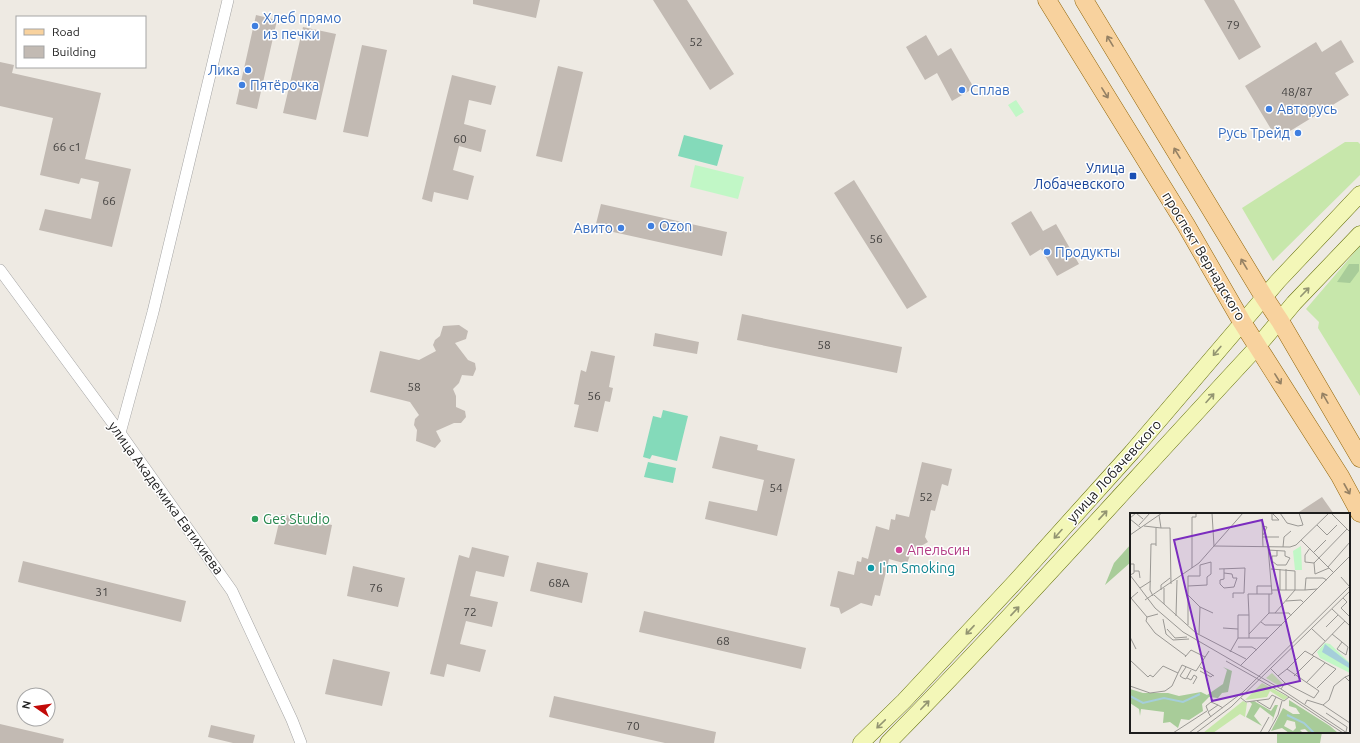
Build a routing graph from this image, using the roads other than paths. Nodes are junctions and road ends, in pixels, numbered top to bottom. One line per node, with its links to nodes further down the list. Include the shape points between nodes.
1 (228, 0): 11 (street, via 153,312)
2 (1047, 0): 9 (main road, проспект Вернадского, one-way to 9, via 1186,225)
3 (1084, 0): 7 (main road, one-way to 3)
4 (1360, 194): 7 (main road, улица Лобачевского)
5 (1360, 234): 8 (main road, улица Лобачевского, one-way to 5)
6 (0, 270): 11 (street, улица Академика Евтихиева)
7 (1264, 298): 8 (main road); 9 (main road, улица Лобачевского)
8 (1280, 321): 10 (main road, улица Лобачевского); 12 (main road, one-way to 8)
9 (1242, 322): 10 (main road, проспект Вернадского); 15 (main road, улица Лобачевского, one-way to 15, via 1097,491 904,701)
10 (1258, 346): 13 (main road, проспект Вернадского, one-way to 13, via 1340,476); 16 (main road, улица Лобачевского, one-way to 10, via 1011,615)
11 (120, 433): 14 (street, улица Академика Евтихиева, via 232,591)
12 (1360, 458)
13 (1360, 513)
14 (301, 743)
15 (861, 743)
16 (888, 743)

